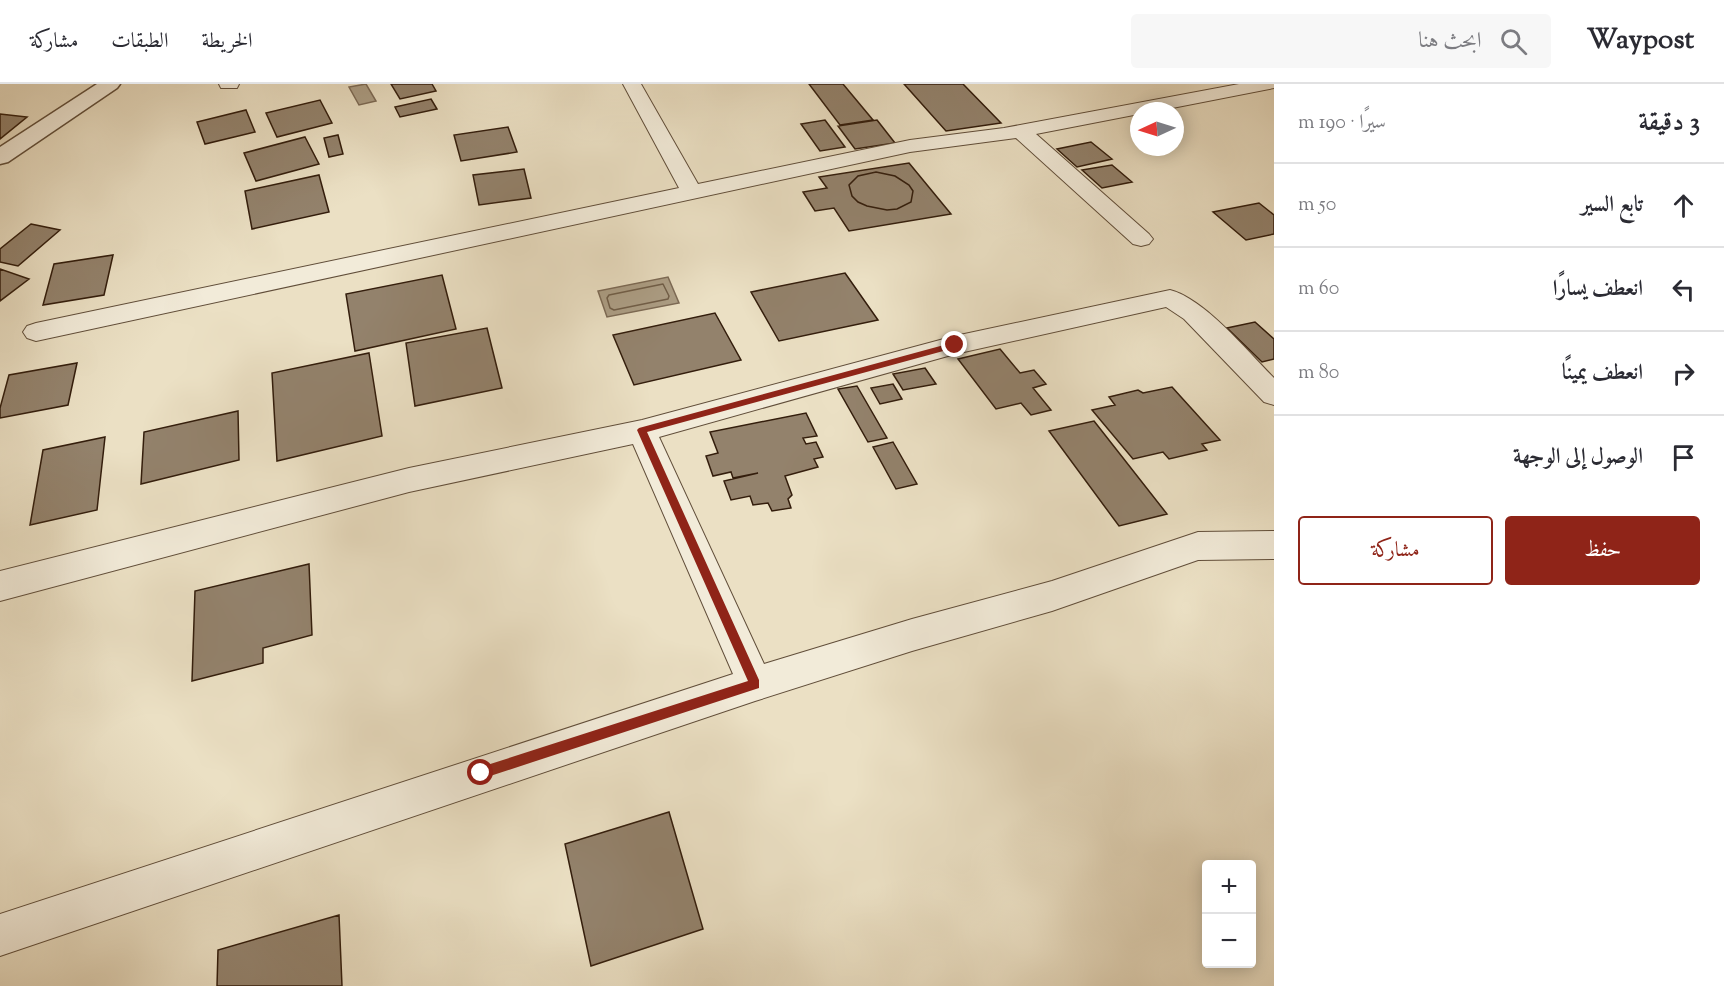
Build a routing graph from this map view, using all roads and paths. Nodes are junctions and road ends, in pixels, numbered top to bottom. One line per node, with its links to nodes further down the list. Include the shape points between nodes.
1 (108, 84): 5 (street)
2 (632, 84): 6 (street)
3 (1269, 84): 4 (street)
4 (1020, 131): 6 (street, via 910,146); 7 (street)
5 (0, 157)
6 (692, 192): 8 (street)
7 (1141, 239)
8 (36, 332)
9 (1274, 395): 10 (street, via 1193,313 1170,298 955,345)
10 (642, 430): 12 (street, via 409,480); 13 (street)
11 (1274, 545): 13 (street, via 1198,546 1052,596)
12 (0, 586)
13 (755, 684): 14 (street)
14 (0, 935)

